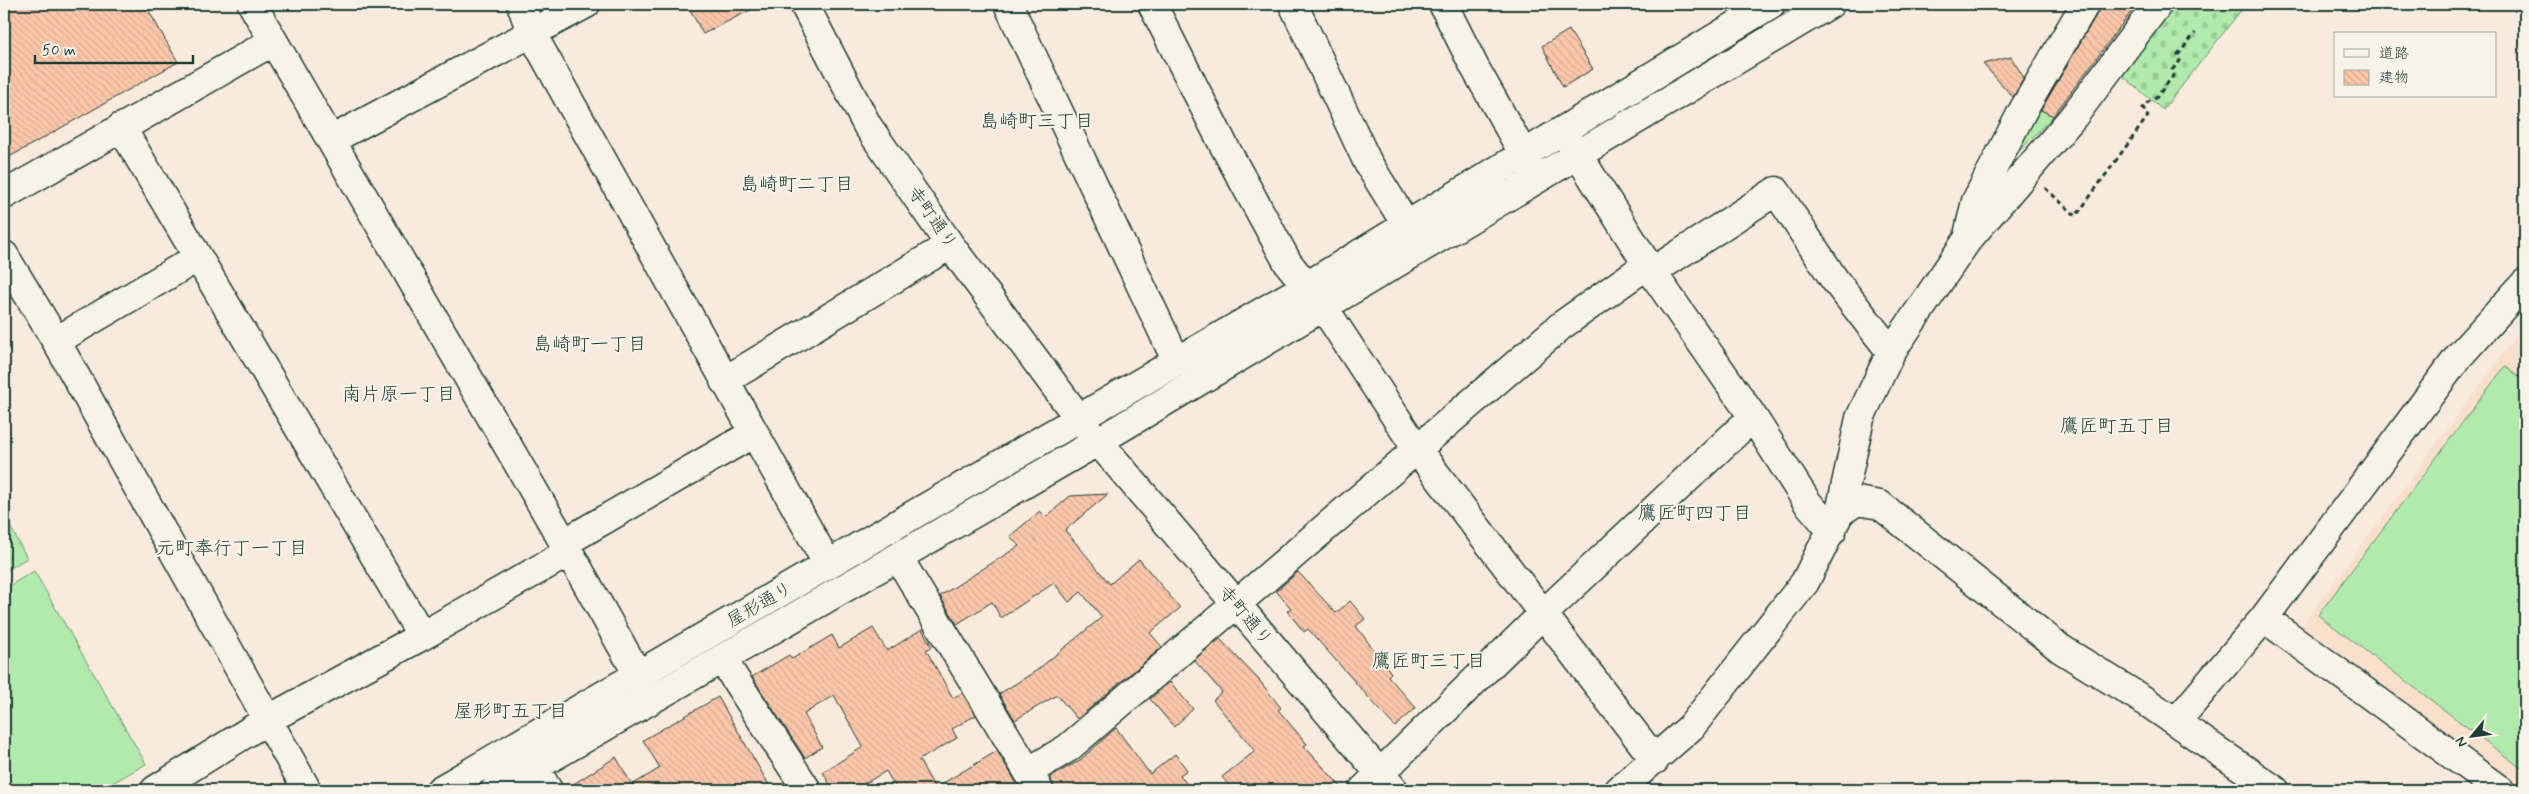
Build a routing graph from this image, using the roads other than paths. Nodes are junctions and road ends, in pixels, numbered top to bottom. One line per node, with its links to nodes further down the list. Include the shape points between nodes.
1 (252, 4): 14 (street)
2 (521, 4): 13 (street)
3 (586, 4): 13 (street)
4 (804, 4): 24 (street, 寺町通り, via 867,125)
5 (1008, 4): 34 (street)
6 (1152, 4): 30 (street, via 1223,144 1288,263)
7 (1293, 4): 22 (street, via 1368,163)
8 (1443, 4): 18 (street)
9 (1771, 4): 16 (street, 屋形通り)
10 (1830, 4): 19 (street, 屋形通り)
11 (2085, 4): 23 (street, via 2022,112 1976,201)
12 (2158, 4): 23 (street, via 2073,117)
13 (531, 32): 17 (street); 35 (street)
14 (272, 42): 15 (street); 17 (street)
15 (121, 127): 21 (street); 27 (street)
16 (1563, 132): 18 (street, 屋形通り); 19 (street)
17 (331, 140): 42 (street)
18 (1524, 155): 20 (street); 22 (street, 屋形通り)
19 (1578, 155): 20 (street, 屋形通り); 28 (street)
20 (1537, 179): 25 (street, 屋形通り)
21 (4, 195)
22 (1407, 226): 25 (street); 30 (street, 屋形通り)
23 (1966, 242): 33 (street)
24 (950, 245): 35 (street); 37 (street, 寺町通り)
25 (1422, 249): 31 (street, 屋形通り)
26 (4, 256): 32 (street)
27 (197, 258): 32 (street); 48 (street)
28 (1649, 268): 33 (street, via 1776,191 1834,279); 36 (street); 40 (street, via 1562,325)
29 (2525, 283): 47 (street, via 2459,356)
30 (1305, 287): 31 (street); 34 (street, 屋形通り)
31 (1324, 308): 39 (street, 屋形通り); 40 (street)
32 (56, 341): 52 (street)
33 (1891, 352): 41 (street, via 1860,418)
34 (1178, 362): 37 (street, 屋形通り)
35 (724, 381): 38 (street)
36 (1753, 417): 41 (street, via 1807,502); 46 (street)
37 (1080, 420): 39 (street, 寺町通り); 44 (street, 屋形通り)
38 (754, 433): 42 (street); 44 (street)
39 (1097, 442): 43 (street, 屋形通り); 45 (street, 寺町通り)
40 (1416, 448): 45 (street); 46 (street)
41 (1836, 522): 53 (street, via 1857,501 1880,505 2061,649); 55 (street, via 1799,590 1692,727)
42 (566, 547): 48 (street); 50 (street)
43 (898, 557): 49 (street, 屋形通り); 57 (street)
44 (828, 565): 50 (street, 屋形通り)
45 (1236, 605): 57 (street, via 1068,748); 58 (street, 寺町通り)
46 (1542, 615): 55 (street); 58 (street)
47 (2264, 618): 53 (street); 66 (street)
48 (422, 636): 52 (street)
49 (722, 659): 51 (street, 屋形通り); 63 (street)
50 (638, 675): 51 (street); 54 (street, 屋形通り)
51 (651, 699): 56 (street, 屋形通り)
52 (267, 720): 59 (street); 60 (street)
53 (2176, 722): 65 (street)
54 (521, 744): 56 (street); 61 (street, 屋形通り)
55 (1655, 760): 64 (street)
56 (541, 779): 62 (street, 屋形通り)
57 (1034, 781)
58 (1379, 785)
59 (155, 790)
60 (307, 790)
61 (440, 790)
62 (495, 790)
63 (807, 790)
64 (1619, 790)
65 (2275, 790)
66 (2500, 790)

